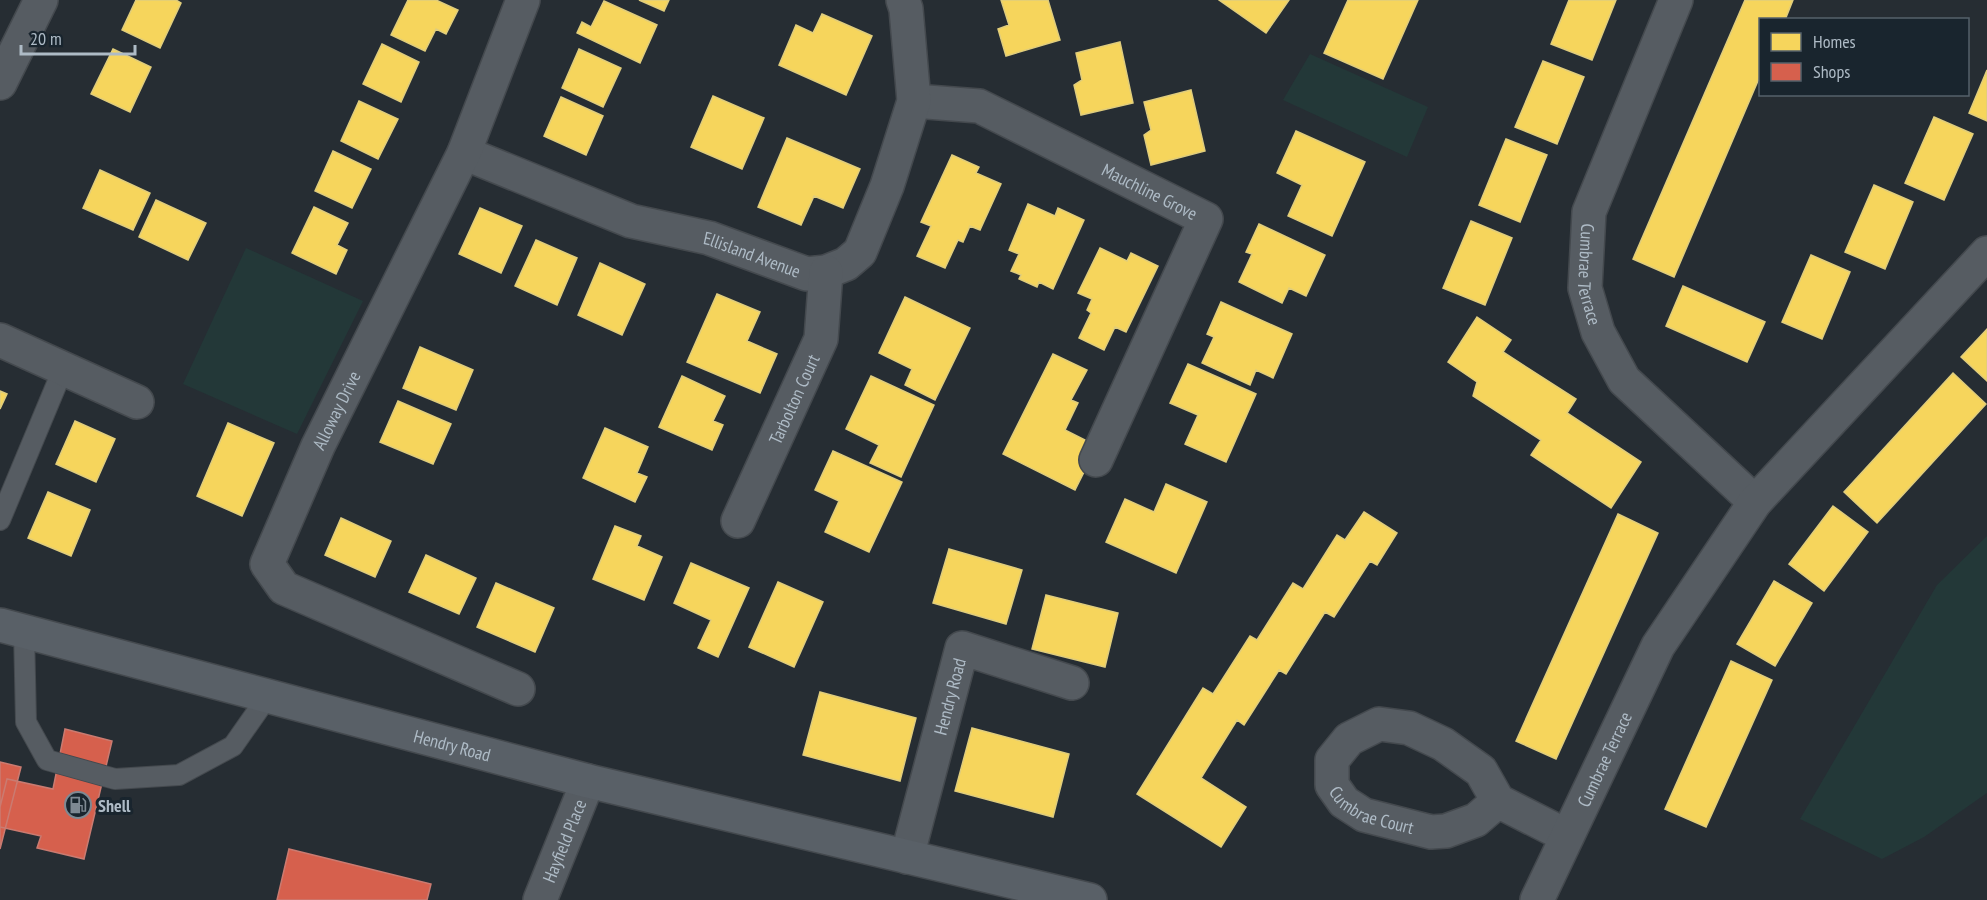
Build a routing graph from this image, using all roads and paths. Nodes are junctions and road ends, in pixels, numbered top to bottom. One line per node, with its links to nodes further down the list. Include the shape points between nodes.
1 (41, 0): 5 (street)
2 (523, 0): 7 (street, Alloway Drive)
3 (903, 0): 6 (street, Ellisland Avenue)
4 (1676, 0): 14 (street, Cumbrae Terrace, via 1589,212 1585,288 1598,332 1624,380)
5 (0, 83)
6 (914, 101): 9 (street, Ellisland Avenue, via 887,186 860,252 846,264); 13 (street, Mauchline Grove, via 979,106 1206,219)
7 (464, 153): 9 (street, Ellisland Avenue, via 631,221 709,238 807,274); 19 (street, Alloway Drive, via 318,446 267,564 284,588)
8 (1987, 253): 14 (street, Cumbrae Terrace)
9 (826, 272): 16 (street, Tarbolton Court, via 821,339)
10 (0, 340): 11 (street)
11 (63, 369): 12 (street); 15 (lane)
12 (137, 402)
13 (1096, 460)
14 (1755, 502): 23 (street, Cumbrae Terrace, via 1658,646)
15 (0, 520)
16 (738, 521)
17 (12, 628): 20 (street, Hendry Road); 20 (lane, via 26,722 46,760 103,776 115,779 179,775 233,746)
18 (1072, 683): 24 (street, Hendry Road, via 962,648)
19 (518, 689)
20 (268, 696): 21 (street, Hendry Road)
21 (588, 781): 24 (street, Hendry Road); 25 (street, Hayfield Place)
22 (1498, 801): 22 (street, Cumbrae Court, via 1476,820 1431,832 1364,815 1344,802 1332,785 1332,760 1349,739 1379,724 1409,728 1443,744 1481,771); 23 (street)
23 (1567, 836): 27 (street, Cumbrae Terrace)
24 (907, 857): 26 (street, Hendry Road)
25 (540, 900)
26 (1090, 900)
27 (1537, 900)

